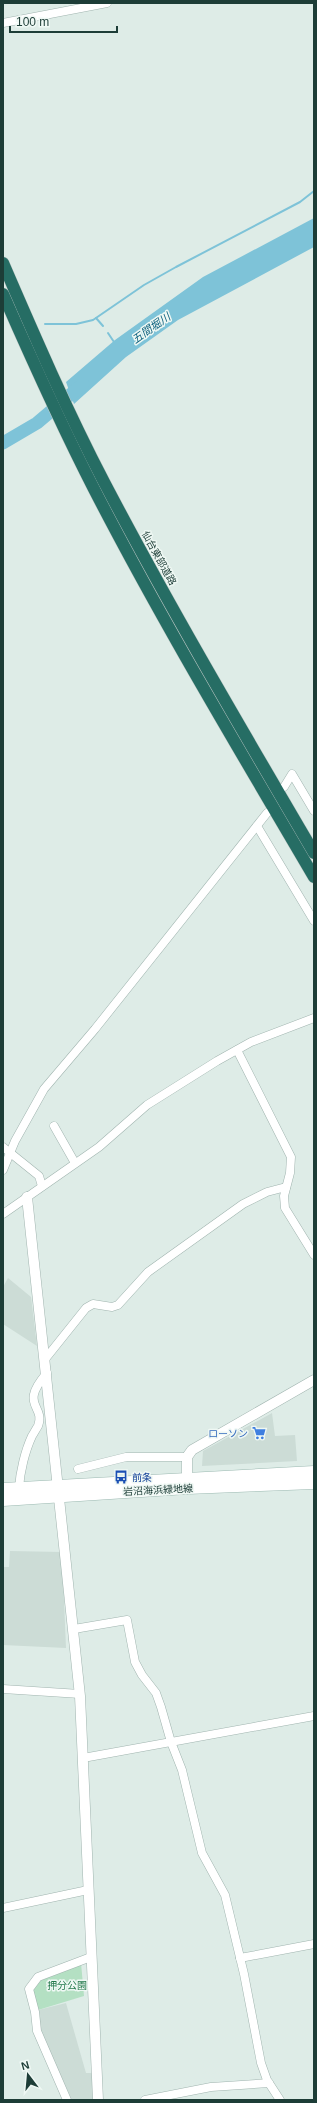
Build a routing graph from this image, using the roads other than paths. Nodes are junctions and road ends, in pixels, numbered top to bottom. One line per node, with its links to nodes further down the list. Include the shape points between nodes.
1 (107, 3): 2 (street)
2 (3, 23)
3 (3, 264): 9 (highway, 仙台東部道路, via 37,342 104,481 152,572)
4 (3, 294): 10 (highway, via 60,421 94,489 220,717)
5 (284, 787): 6 (street, via 292,774)
6 (314, 811)
7 (267, 813): 8 (street)
8 (257, 826): 11 (street); 16 (street, via 44,1089)
9 (314, 853)
10 (314, 877)
11 (314, 921)
12 (314, 1018): 13 (street, via 250,1042)
13 (237, 1050): 17 (street, via 147,1105 99,1147); 20 (street, via 291,1157)
14 (54, 1126): 17 (street)
15 (3, 1147): 16 (street)
16 (10, 1153): 18 (street); 19 (street, via 39,1176)
17 (76, 1163): 19 (street)
18 (3, 1170)
19 (42, 1186): 21 (street)
20 (286, 1187): 23 (street, via 285,1208); 24 (street, via 267,1192 243,1204 148,1272 118,1305 112,1307 94,1304 86,1308)
21 (27, 1197): 22 (street); 24 (street)
22 (3, 1214)
23 (314, 1255)
24 (46, 1358): 25 (street)
25 (47, 1373): 32 (street, via 36,1385 33,1393 32,1400 38,1414 38,1425 31,1437 20,1476); 34 (street)
26 (314, 1380): 27 (street, via 192,1450)
27 (187, 1457): 28 (street, via 126,1457); 30 (street)
28 (78, 1469)
29 (314, 1472): 30 (main road, 岩沼海浜緑地線)
30 (186, 1483): 31 (main road, 岩沼海浜緑地線); 34 (main road, 岩沼海浜緑地線)
31 (314, 1483)
32 (20, 1488): 33 (main road, 岩沼海浜緑地線); 34 (main road, 岩沼海浜緑地線)
33 (3, 1489)
34 (59, 1491): 35 (main road, 岩沼海浜緑地線); 36 (street)
35 (3, 1500)
36 (74, 1629): 38 (street); 40 (street, via 128,1620 135,1662 156,1693)
37 (3, 1689): 38 (street)
38 (80, 1694): 41 (street)
39 (314, 1716): 40 (street)
40 (171, 1742): 41 (street); 46 (street, via 182,1770 202,1853 225,1895)
41 (83, 1758): 42 (street)
42 (88, 1890): 43 (street); 45 (street)
43 (3, 1908)
44 (314, 1944): 46 (street)
45 (91, 1957): 48 (street, via 38,1977 29,1989 37,2031); 49 (street)
46 (240, 1958): 47 (street, via 261,2063)
47 (269, 2083): 50 (street, via 211,2086); 51 (street)
48 (67, 2100)
49 (98, 2100)
50 (145, 2100)
51 (280, 2100)

